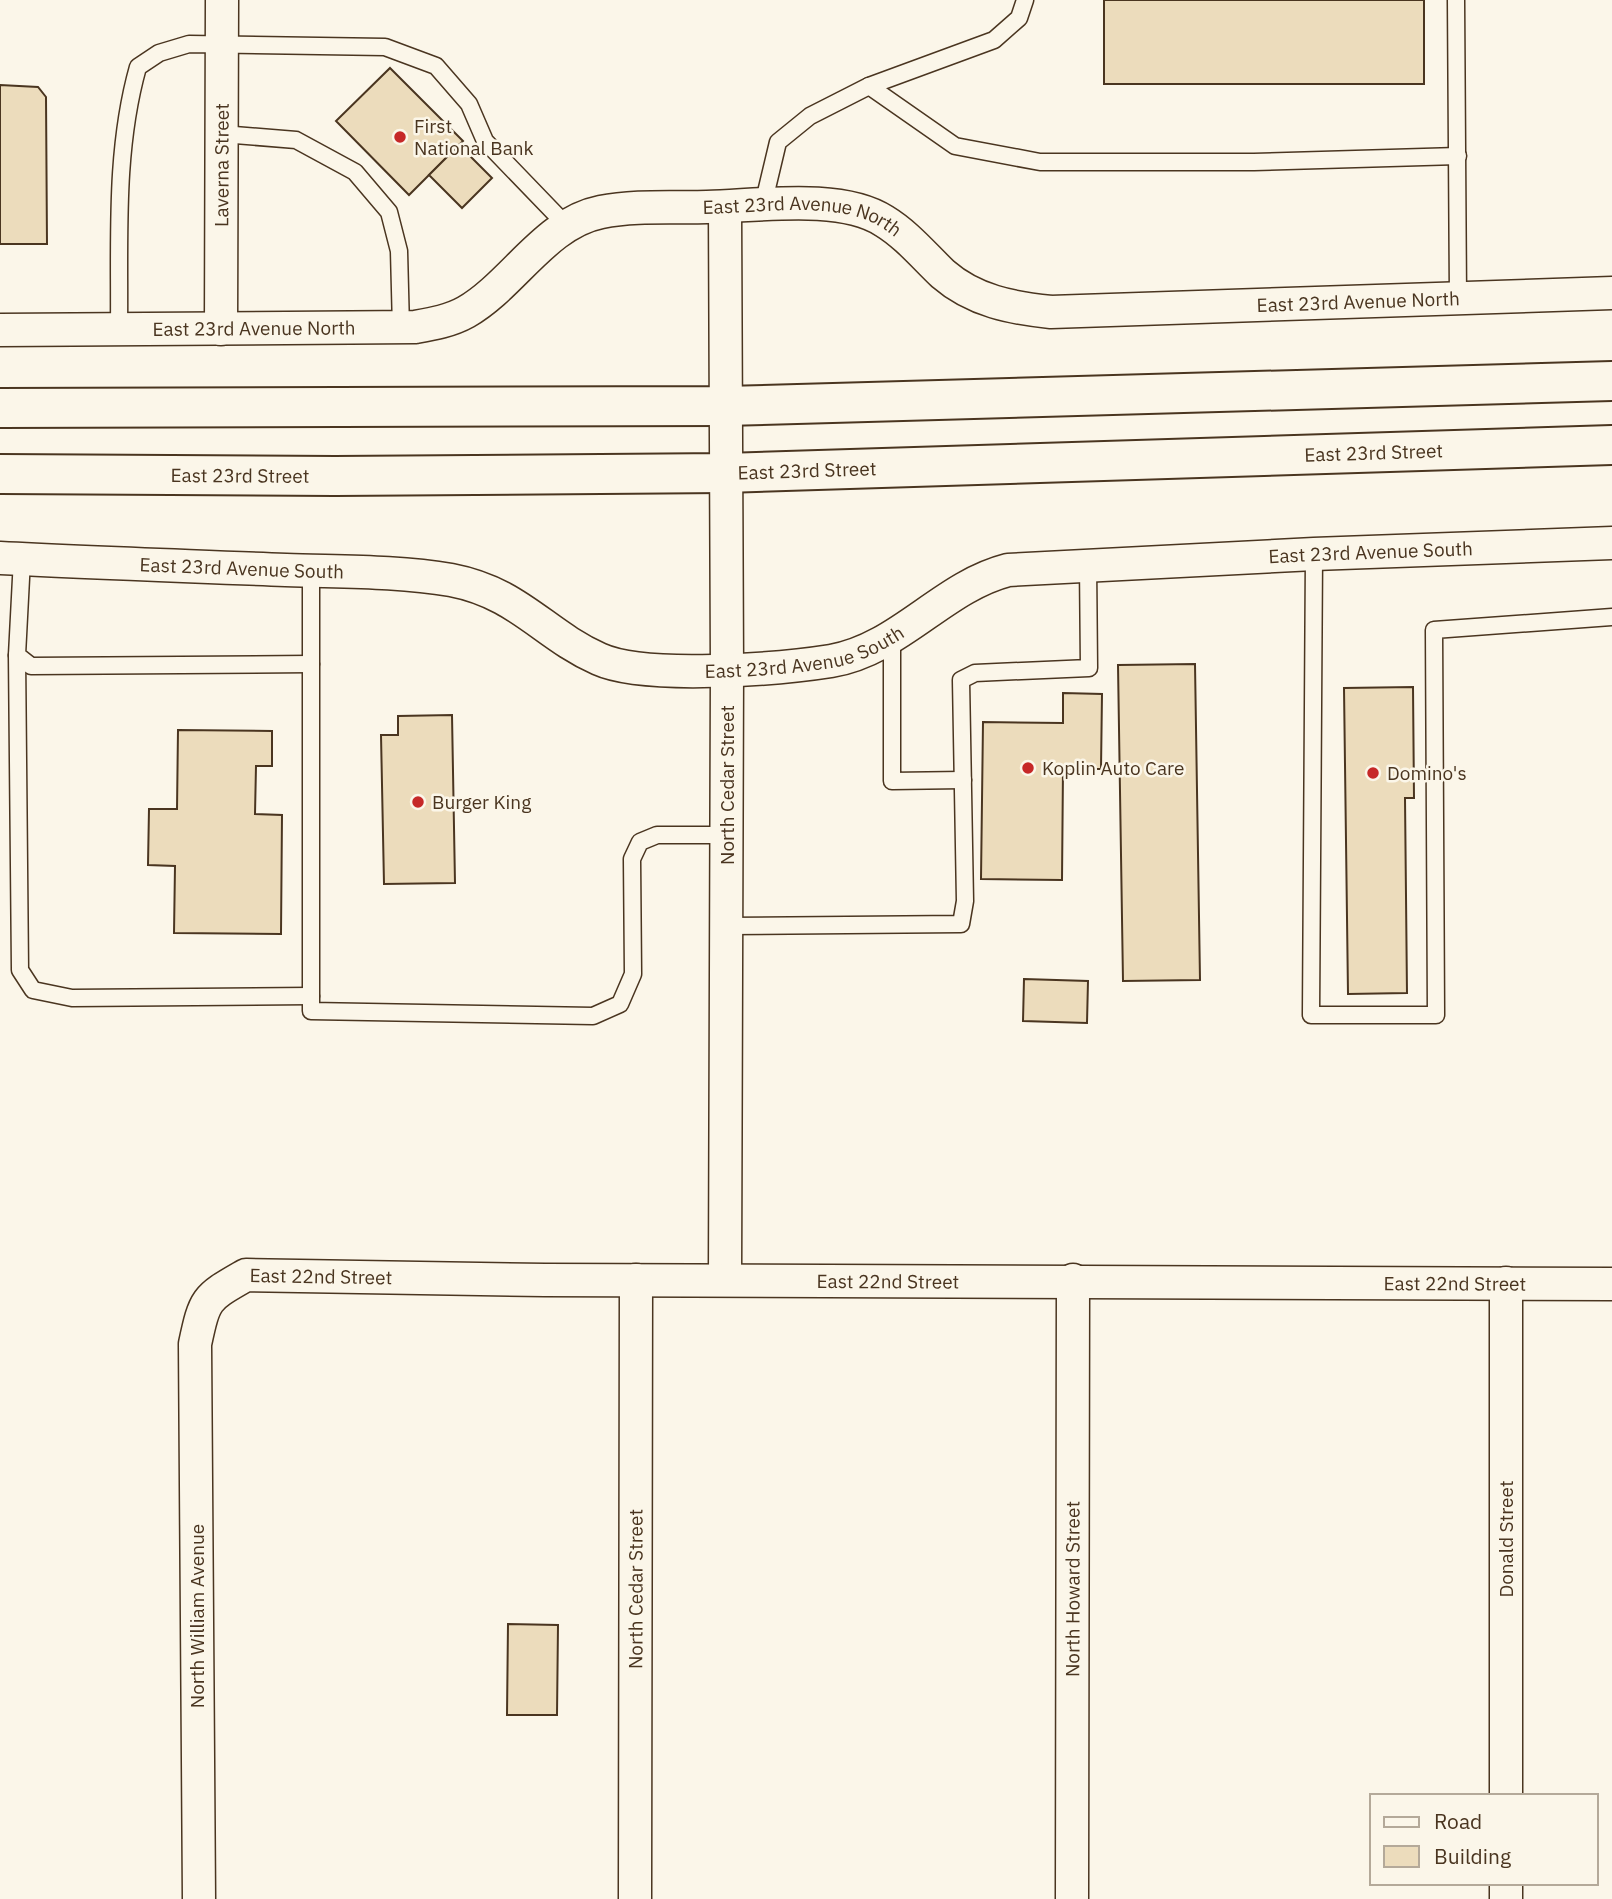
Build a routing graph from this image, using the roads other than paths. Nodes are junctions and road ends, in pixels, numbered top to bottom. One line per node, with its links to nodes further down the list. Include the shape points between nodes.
1 (222, 0): 4 (street, Laverna Street)
2 (1025, 0): 5 (lane, via 1019,18 994,40)
3 (1456, 0): 7 (lane)
4 (222, 43): 6 (street, Laverna Street); 10 (lane, via 385,47 436,66 469,104 485,141); 15 (lane, via 189,44 159,53 138,66 126,108 121,154)
5 (869, 86): 7 (lane, via 954,146 1040,162); 8 (lane, via 810,116 778,142)
6 (222, 134): 13 (lane, via 296,140 355,172 389,212 399,251); 16 (street, Laverna Street)
7 (1458, 156): 12 (lane)
8 (763, 205): 9 (street, East 23rd Avenue North); 12 (street, East 23rd Avenue North, via 811,204 864,211 884,220 972,294 1020,309 1051,312)
9 (724, 206): 10 (street, East 23rd Avenue North, via 615,210); 18 (street, North Cedar Street)
10 (567, 226): 13 (street, East 23rd Avenue North, via 467,311 431,324)
11 (1612, 293): 12 (street, East 23rd Avenue North)
12 (1458, 298)
13 (401, 328): 16 (street, East 23rd Avenue North)
14 (0, 330): 15 (street, East 23rd Avenue North)
15 (119, 330): 16 (street, East 23rd Avenue North)
16 (222, 330)
17 (1612, 381): 18 (main road)
18 (725, 406): 19 (main road); 21 (street, North Cedar Street)
19 (0, 408)
20 (1612, 445): 21 (main road, East 23rd Street)
21 (725, 473): 22 (main road, East 23rd Street); 32 (street, North Cedar Street)
22 (0, 474)
23 (1612, 543): 24 (street, East 23rd Avenue South)
24 (1314, 554): 26 (street, East 23rd Avenue South); 28 (lane, via 1311,1015 1436,1015 1434,630)
25 (11, 559): 27 (street, East 23rd Avenue South); 30 (lane)
26 (1088, 564): 29 (street, East 23rd Avenue South, via 984,576); 33 (lane, via 1089,668 975,673 961,680)
27 (311, 571): 31 (lane); 32 (street, East 23rd Avenue South, via 451,580 485,589 523,608 600,660 657,670)
28 (1612, 617)
29 (892, 637): 32 (street, East 23rd Avenue South, via 860,654 832,661); 33 (lane, via 892,781)
30 (17, 655): 31 (lane, via 31,666); 36 (lane, via 20,970 33,990 72,998)
31 (311, 664): 36 (lane)
32 (727, 669): 34 (street, North Cedar Street)
33 (963, 780): 35 (lane, via 965,901 961,924)
34 (727, 835): 35 (street, North Cedar Street); 36 (lane, via 657,835 640,842 632,859 633,974 620,1004 593,1016 310,1011)
35 (726, 926): 38 (street, North Cedar Street)
36 (310, 996)
37 (636, 1280): 38 (street, East 22nd Street); 42 (street, East 22nd Street, via 246,1275 211,1295 203,1307); 45 (street, North Cedar Street)
38 (724, 1280): 39 (street, East 22nd Street)
39 (1073, 1280): 40 (street, East 22nd Street); 46 (street, North Howard Street)
40 (1506, 1283): 41 (street, East 22nd Street); 43 (street, Donald Street)
41 (1612, 1284)
42 (198, 1333): 44 (street, North William Avenue)
43 (1506, 1794)
44 (199, 1899)
45 (635, 1899)
46 (1072, 1899)

